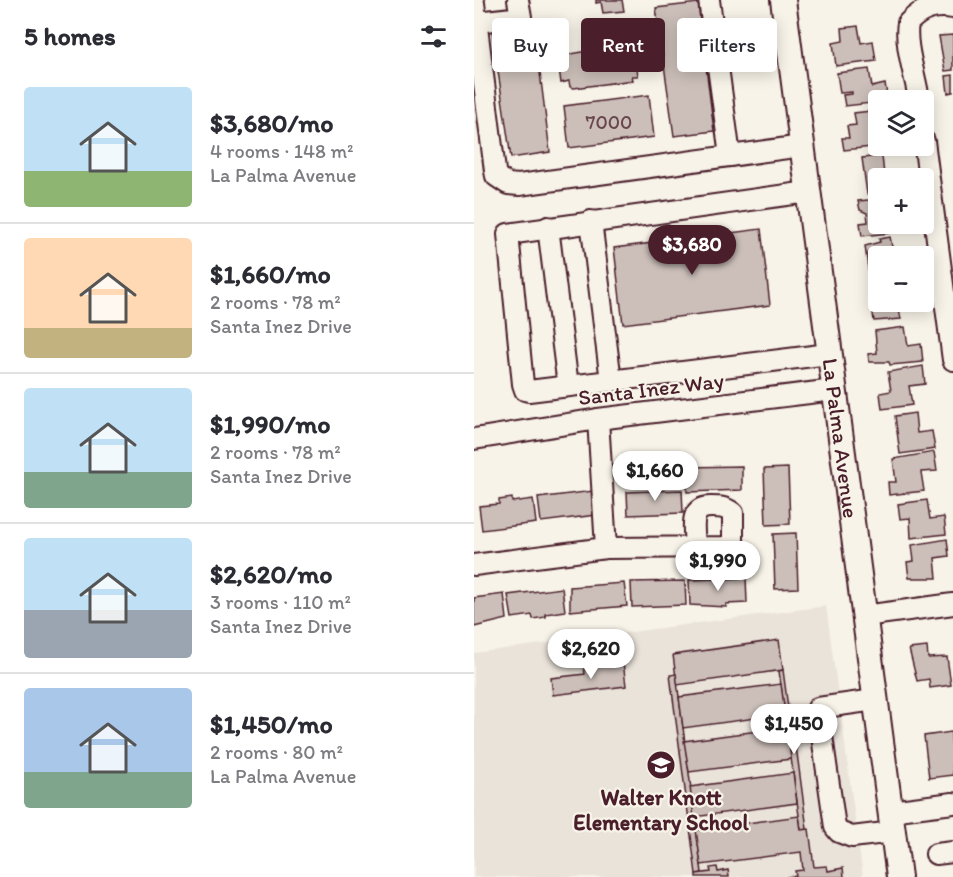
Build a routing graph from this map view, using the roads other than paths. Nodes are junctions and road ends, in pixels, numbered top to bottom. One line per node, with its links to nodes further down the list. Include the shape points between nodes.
1 (518, 0): 5 (street, via 521,17)
2 (709, 0): 8 (street)
3 (783, 0): 7 (main road, La Palma Avenue)
4 (953, 8): 6 (street, via 926,9 908,23 906,36)
5 (475, 12): 8 (street, via 495,171 502,182 519,185)
6 (917, 90)
7 (802, 146): 8 (street); 10 (main road, La Palma Avenue)
8 (730, 156)
9 (926, 156): 14 (street)
10 (808, 192): 11 (street); 13 (main road, La Palma Avenue)
11 (591, 221): 12 (street); 15 (street)
12 (548, 227): 16 (street); 16 (street, via 513,232 507,239 522,384 529,391)
13 (830, 354): 15 (street); 17 (main road, La Palma Avenue)
14 (953, 360)
15 (611, 381): 16 (street)
16 (568, 386)
17 (834, 390): 18 (street, Santa Inez Way); 24 (main road, La Palma Avenue)
18 (598, 419): 19 (street, Santa Inez Way); 20 (street)
19 (474, 439)
20 (606, 548): 21 (street); 22 (street)
21 (695, 548): 21 (street, via 733,547 733,513 726,507 702,507 694,515)
22 (474, 565)
23 (953, 604): 24 (street)
24 (864, 616): 25 (main road, La Palma Avenue)
25 (875, 700): 27 (main road, La Palma Avenue); 27 (street, via 818,708 833,820 839,832 852,837)
26 (953, 802): 27 (street)
27 (891, 821): 28 (main road, La Palma Avenue)
28 (899, 877)

